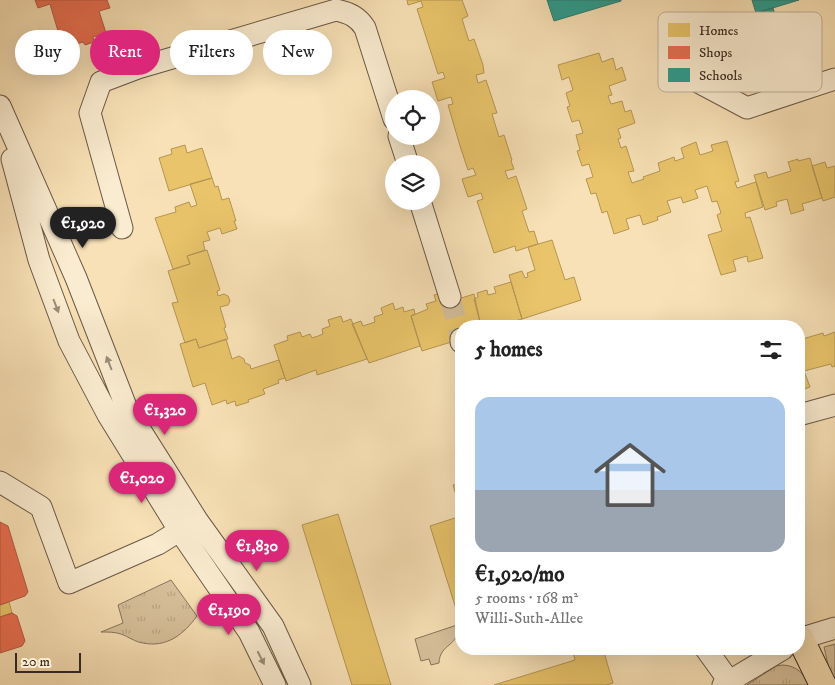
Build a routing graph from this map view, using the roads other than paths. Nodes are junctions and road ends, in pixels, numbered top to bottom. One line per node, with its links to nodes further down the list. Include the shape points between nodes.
1 (835, 79): 2 (street)
2 (822, 83)
3 (385, 90): 9 (street, via 365,28 358,18 336,10 138,68 101,82 90,113)
4 (716, 92): 5 (street, via 747,108)
5 (796, 92)
6 (0, 106): 14 (street, one-way to 6, via 127,409 76,278)
7 (0, 113): 14 (street, one-way to 14, via 38,260 69,341 108,415)
8 (423, 210): 10 (street)
9 (122, 228)
10 (450, 297)
11 (835, 405): 12 (street)
12 (805, 413)
13 (0, 482): 14 (street, via 41,507 69,583 158,544)
14 (188, 525): 21 (street, one-way to 21); 22 (street, via 273,626)
15 (835, 628): 16 (street)
16 (805, 638)
17 (710, 655): 20 (street)
18 (772, 655): 20 (street)
19 (803, 655): 23 (main road)
20 (726, 683)
21 (275, 685)
22 (300, 685)
23 (823, 685)

